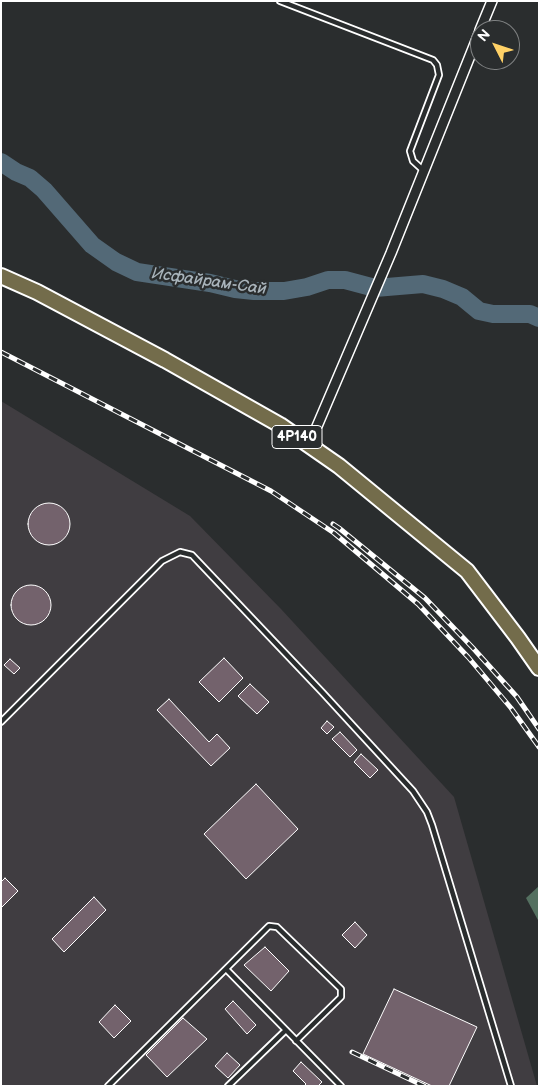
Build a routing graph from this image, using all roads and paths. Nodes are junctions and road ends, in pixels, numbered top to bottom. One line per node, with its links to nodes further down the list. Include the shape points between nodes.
1 (280, 1): 5 (lane, via 433,60 439,76 410,151 413,161)
2 (492, 1): 3 (street)
3 (484, 20)
4 (470, 56): 5 (street)
5 (424, 171): 7 (street)
6 (1, 276): 7 (main road, 4P140, via 173,365 280,425)
7 (309, 445): 8 (main road, 4P140, via 467,571)
8 (539, 668)
9 (1, 722): 16 (lane, via 162,561 180,552 192,555 413,791 427,812)
10 (226, 969): 11 (lane); 12 (lane, via 270,926 277,927 340,988 340,997); 13 (lane)
11 (286, 1030): 12 (lane); 14 (lane)
12 (296, 1041): 15 (lane)
13 (108, 1086)
14 (228, 1086)
15 (341, 1086)
16 (511, 1086)

